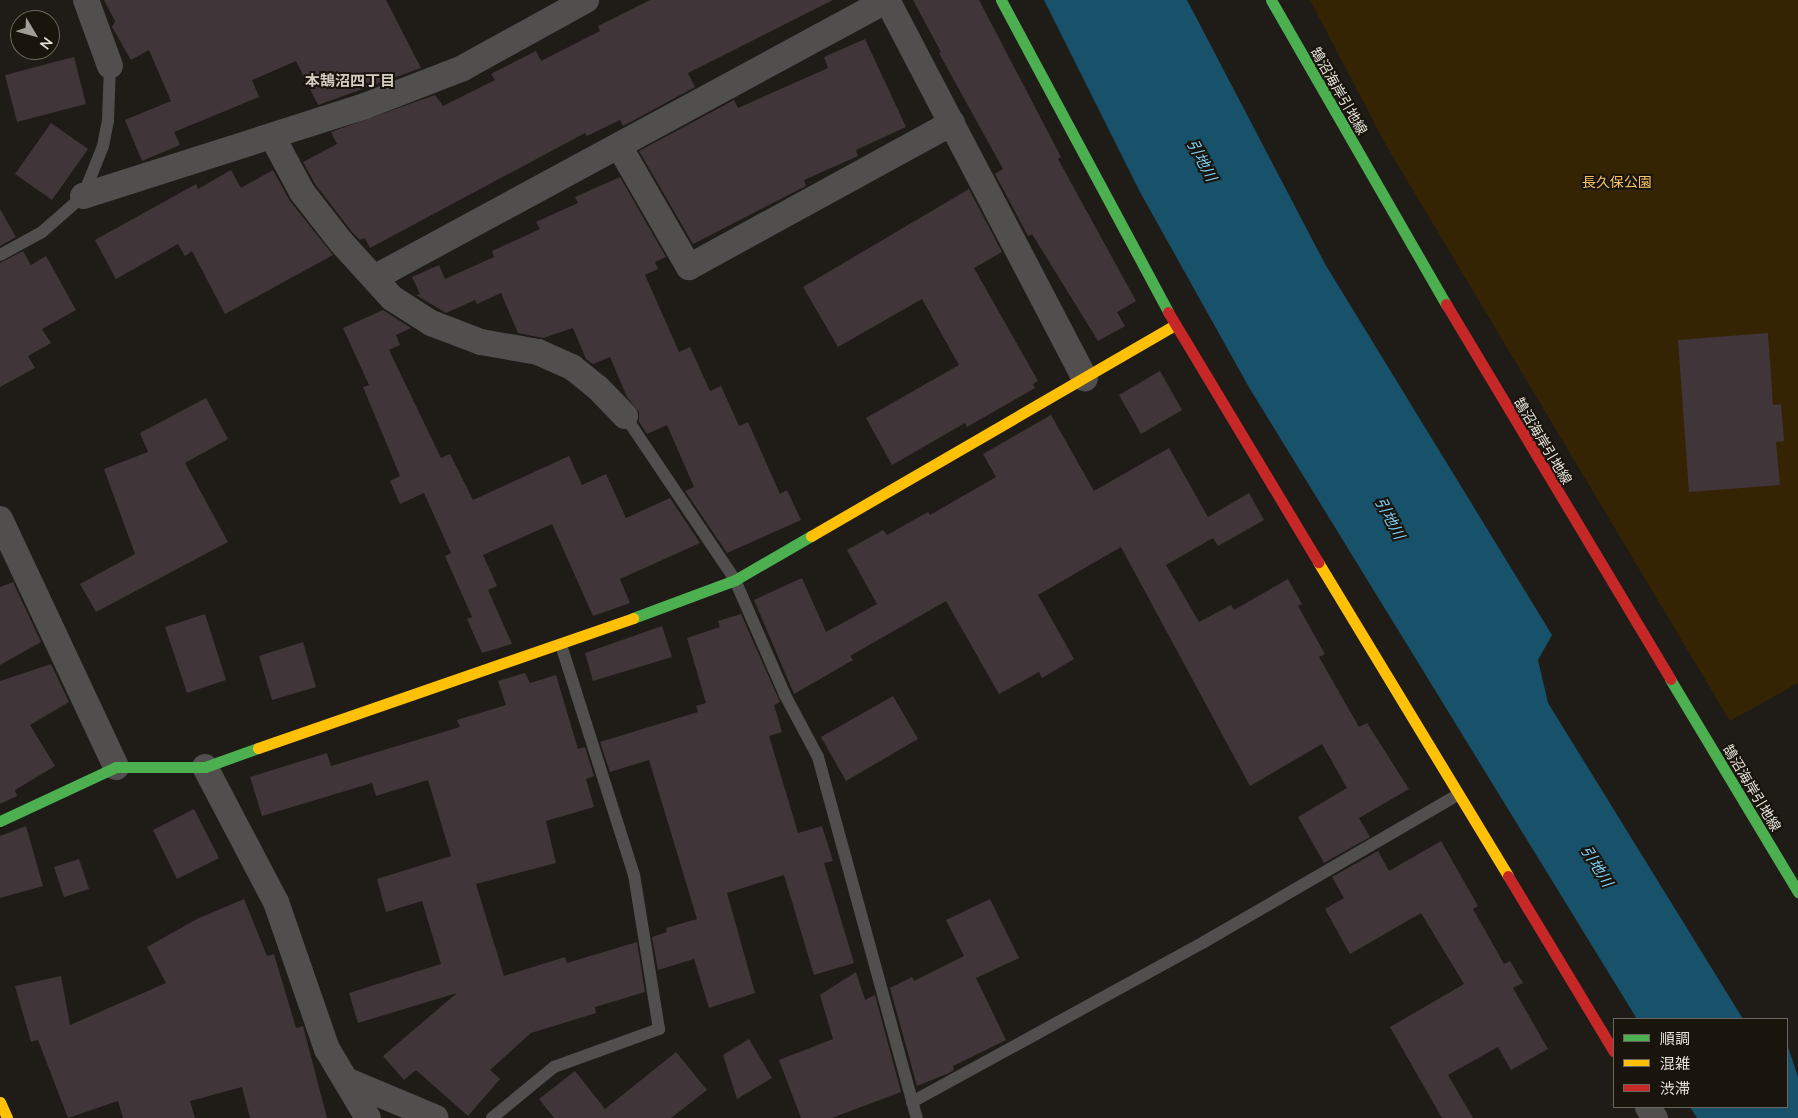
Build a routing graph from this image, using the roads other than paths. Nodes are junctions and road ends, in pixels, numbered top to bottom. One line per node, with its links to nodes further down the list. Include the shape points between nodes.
1 (86, 0): 6 (street)
2 (586, 0): 8 (street, via 461,70)
3 (887, 0): 7 (street); 9 (street)
4 (1001, 0): 13 (street)
5 (1271, 0): 23 (street, 鵠沼海岸引地線, via 1486,374)
6 (110, 66): 10 (lane, via 108,120 103,146)
7 (952, 123): 9 (street, via 689,267); 14 (street)
8 (272, 136): 10 (street); 12 (street, via 302,192)
9 (619, 146): 12 (street)
10 (83, 196): 11 (lane, via 42,232)
11 (0, 255)
12 (374, 278): 15 (street, via 392,298 432,323 481,342 538,352 572,367)
13 (1176, 325): 14 (street); 21 (street)
14 (1085, 378): 17 (street)
15 (625, 416): 17 (lane)
16 (0, 519): 19 (street)
17 (735, 580): 18 (street); 27 (lane, via 785,695 818,757)
18 (561, 645): 20 (street, via 456,678); 31 (lane, via 634,875 659,1029 554,1067)
19 (116, 767): 20 (street); 22 (street)
20 (205, 767): 25 (street, via 276,902 327,1048)
21 (1458, 795): 24 (street); 27 (lane, via 1204,942)
22 (0, 821)
23 (1798, 892)
24 (1613, 1050)
25 (348, 1081): 29 (street); 30 (street)
26 (0, 1102): 28 (street)
27 (912, 1102): 32 (lane)
28 (7, 1118)
29 (368, 1118)
30 (436, 1118)
31 (492, 1118)
32 (917, 1118)

